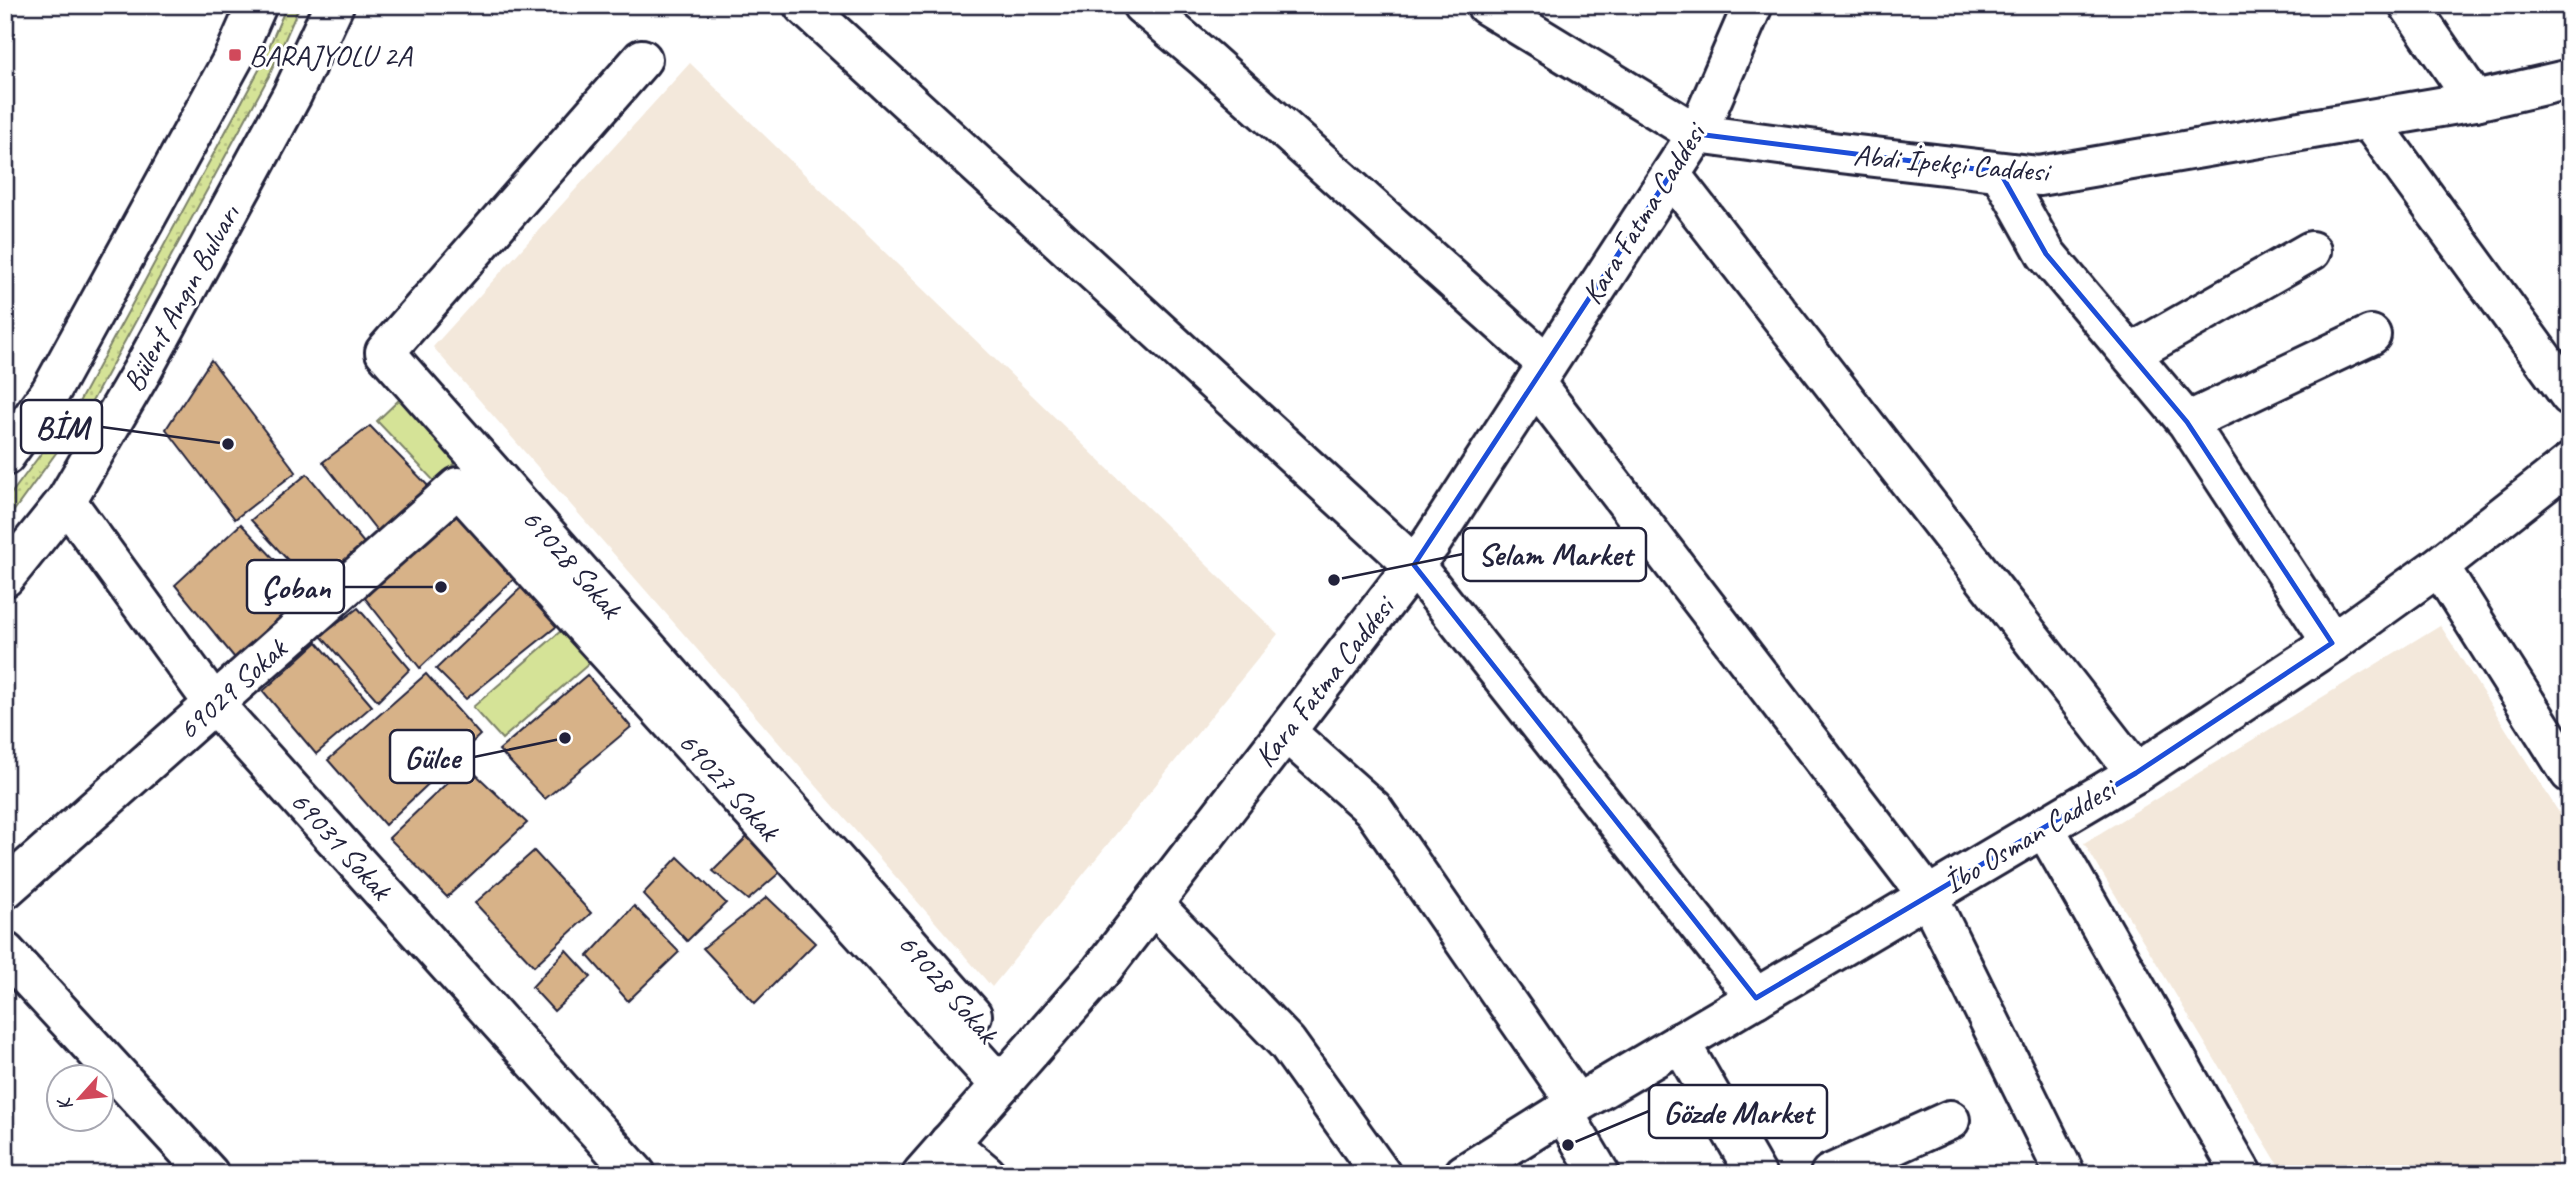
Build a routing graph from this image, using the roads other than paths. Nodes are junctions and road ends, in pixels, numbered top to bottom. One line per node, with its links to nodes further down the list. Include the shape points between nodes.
1 (257, 5): 21 (street, via 235,55 51,391)
2 (334, 5): 24 (street, Bülent Angın Bulvarı, via 292,95 149,360)
3 (803, 5): 25 (street)
4 (1142, 5): 18 (street, via 1206,59)
5 (1486, 5): 12 (street, Abdi İpekçi Caddesi)
6 (1753, 5): 12 (street, Kara Fatma Caddesi)
7 (2409, 5): 10 (street)
8 (642, 59): 40 (street, 69028 Sokak, via 385,352)
9 (2570, 79): 10 (street, Abdi İpekçi Caddesi)
10 (2475, 101): 11 (street, Abdi İpekçi Caddesi)
11 (2369, 120): 13 (street, Abdi İpekçi Caddesi, via 2039,176); 19 (street)
12 (1698, 134): 13 (street, Abdi İpekçi Caddesi); 14 (street, Kara Fatma Caddesi)
13 (2000, 172): 17 (street, via 2046,254)
14 (1671, 175): 18 (street, Kara Fatma Caddesi); 31 (street)
15 (2311, 251): 17 (street)
16 (2371, 335): 20 (street)
17 (2130, 354): 20 (street)
18 (1541, 373): 25 (street, Kara Fatma Caddesi); 35 (street)
19 (2570, 396)
20 (2187, 422): 28 (street)
21 (5, 456)
22 (2570, 463): 26 (street, İbo Osman Caddesi)
23 (458, 487): 29 (street, 69029 Sokak); 40 (street, 69027 Sokak)
24 (66, 501): 27 (street, Bülent Angın Bulvarı); 29 (street, 69031 Sokak)
25 (1414, 565): 30 (street, Kara Fatma Caddesi); 38 (street)
26 (2440, 566): 28 (street, İbo Osman Caddesi); 32 (street)
27 (5, 577)
28 (2332, 643): 31 (street, İbo Osman Caddesi)
29 (215, 705): 34 (street, 69029 Sokak); 45 (street, 69031 Sokak)
30 (1286, 732): 36 (street, Kara Fatma Caddesi); 41 (street, via 1373,809)
31 (2136, 773): 33 (street, İbo Osman Caddesi)
32 (2570, 773)
33 (2044, 827): 35 (street, İbo Osman Caddesi); 54 (street)
34 (5, 889)
35 (1928, 896): 38 (street, İbo Osman Caddesi); 53 (street)
36 (1153, 904): 40 (street, Kara Fatma Caddesi); 48 (street, via 1287,1043)
37 (5, 952): 44 (street)
38 (1756, 998): 39 (street, İbo Osman Caddesi)
39 (1680, 1042): 41 (street, İbo Osman Caddesi); 51 (street)
40 (1009, 1076): 43 (street, Kara Fatma Caddesi)
41 (1570, 1108): 49 (street, İbo Osman Caddesi); 50 (street)
42 (1950, 1120): 52 (street)
43 (949, 1143): 46 (street, Kara Fatma Caddesi); 47 (street)
44 (209, 1174)
45 (636, 1174)
46 (922, 1174)
47 (986, 1174)
48 (1381, 1174)
49 (1464, 1174)
50 (1600, 1174)
51 (1756, 1174)
52 (1830, 1174)
53 (2065, 1174)
54 (2242, 1174)

